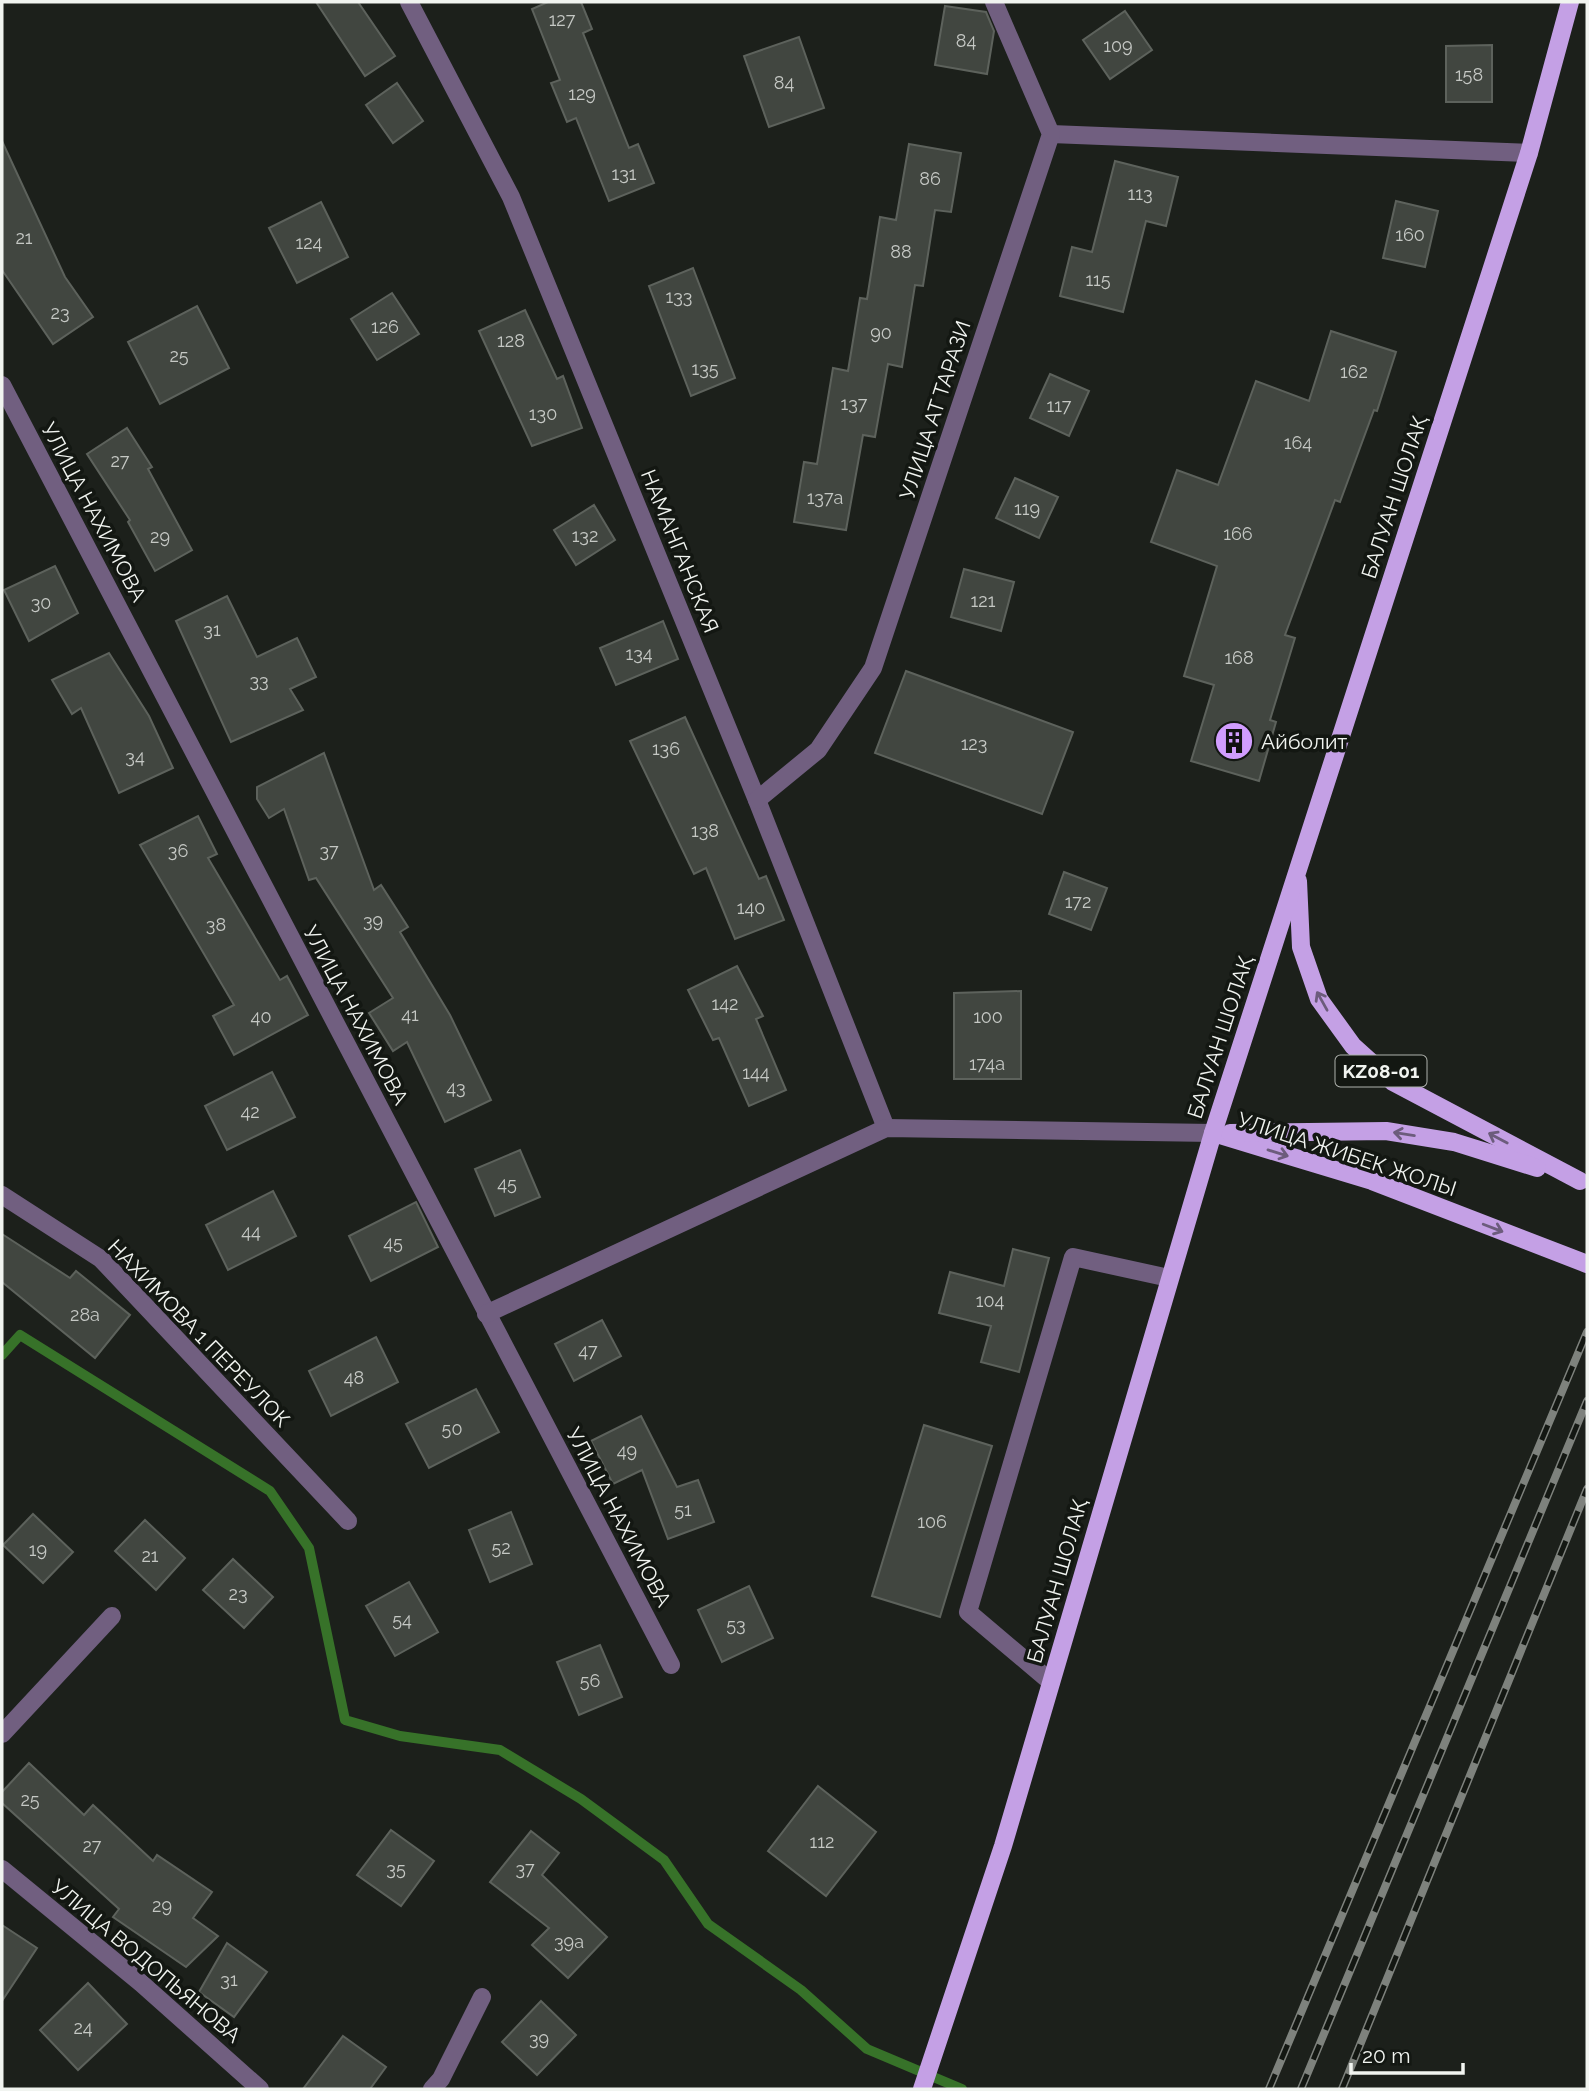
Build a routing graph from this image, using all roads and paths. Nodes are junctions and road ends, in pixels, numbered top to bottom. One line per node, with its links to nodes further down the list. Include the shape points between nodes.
1 (409, 2): 7 (street, НАМАНГАНСКАЯ, via 511,197)
2 (994, 2): 4 (street)
3 (1570, 2): 5 (main road, БАЛУАН ШОЛАҚ)
4 (1051, 134): 5 (street); 7 (street, УЛИЦА АТ ТАРАЗИ, via 873,668 818,750)
5 (1529, 153): 8 (main road, БАЛУАН ШОЛАҚ)
6 (2, 385): 15 (street, УЛИЦА НАХИМОВА)
7 (757, 800): 9 (street, НАМАНГАНСКАЯ)
8 (1298, 870): 10 (main road, БАЛУАН ШОЛАҚ); 11 (main road, KZ08-01, one-way to 8, via 1393,1082 1353,1046 1319,999 1301,947)
9 (886, 1128): 10 (street); 15 (street)
10 (1213, 1133): 11 (main road, УЛИЦА ЖИБЕК ЖОЛЫ / KZ08-01, one-way to 10, via 1454,1142 1386,1132); 13 (main road, УЛИЦА ЖИБЕК ЖОЛЫ, one-way to 13, via 1372,1181); 14 (main road, БАЛУАН ШОЛАҚ)
11 (1583, 1183)
12 (2, 1195): 16 (street, НАХИМОВА 1 ПЕРЕУЛОК, via 102,1259)
13 (1587, 1264)
14 (1169, 1278): 19 (main road, БАЛУАН ШОЛАҚ); 19 (street, via 1073,1257 968,1612)
15 (486, 1314): 18 (street, УЛИЦА НАХИМОВА)
16 (348, 1521)
17 (112, 1616): 20 (street)
18 (671, 1665)
19 (1051, 1682): 25 (main road, БАЛУАН ШОЛАҚ, via 1003,1846)
20 (2, 1734)
21 (2, 1869): 23 (street, УЛИЦА ВОДОПЬЯНОВА)
22 (482, 1997): 24 (street)
23 (260, 2089)
24 (432, 2089)
25 (922, 2089)

